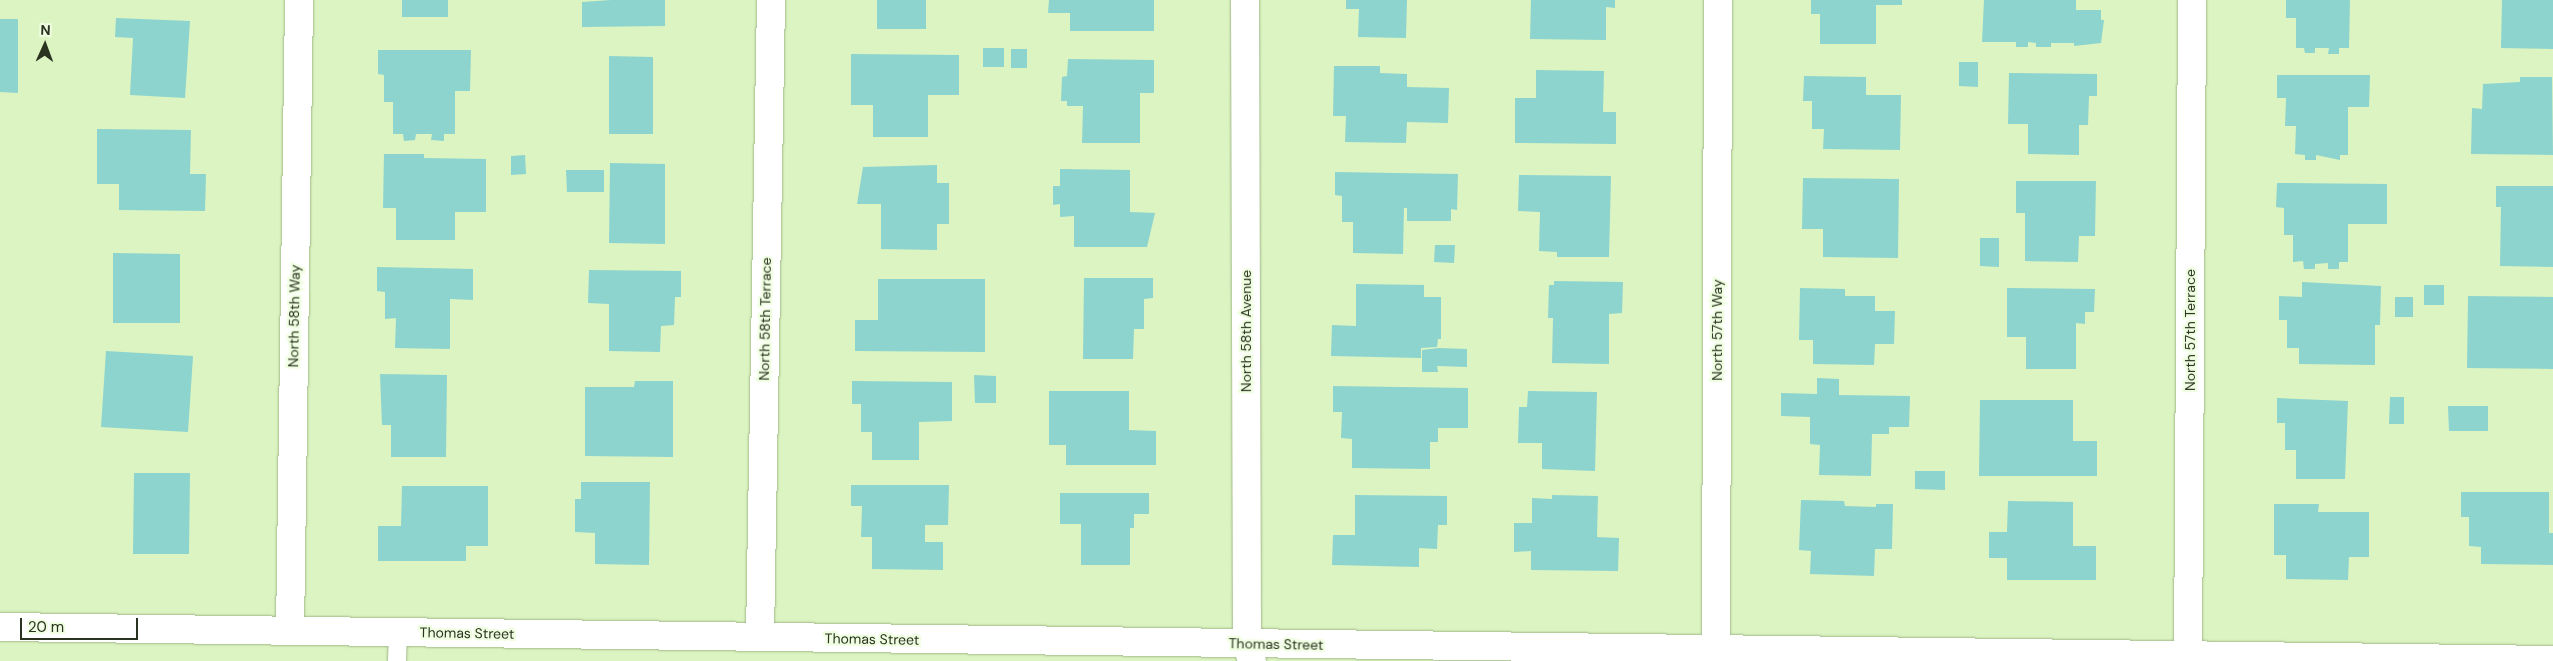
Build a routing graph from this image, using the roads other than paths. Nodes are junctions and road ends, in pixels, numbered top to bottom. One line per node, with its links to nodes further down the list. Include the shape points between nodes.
1 (299, 0): 7 (street, North 58th Way)
2 (771, 0): 9 (street, North 58th Terrace)
3 (1245, 0): 10 (street, North 58th Avenue)
4 (1718, 0): 11 (street, North 57th Way)
5 (2192, 0): 12 (street, North 57th Terrace)
6 (0, 628): 7 (street, Thomas Street)
7 (290, 631): 8 (street, Thomas Street)
8 (398, 632): 9 (street, Thomas Street); 14 (lane)
9 (760, 637): 10 (street, Thomas Street)
10 (1249, 652): 11 (street, Thomas Street)
11 (1716, 655): 12 (street, Thomas Street)
12 (2188, 658): 13 (street, Thomas Street)
13 (2553, 660)
14 (397, 661)

